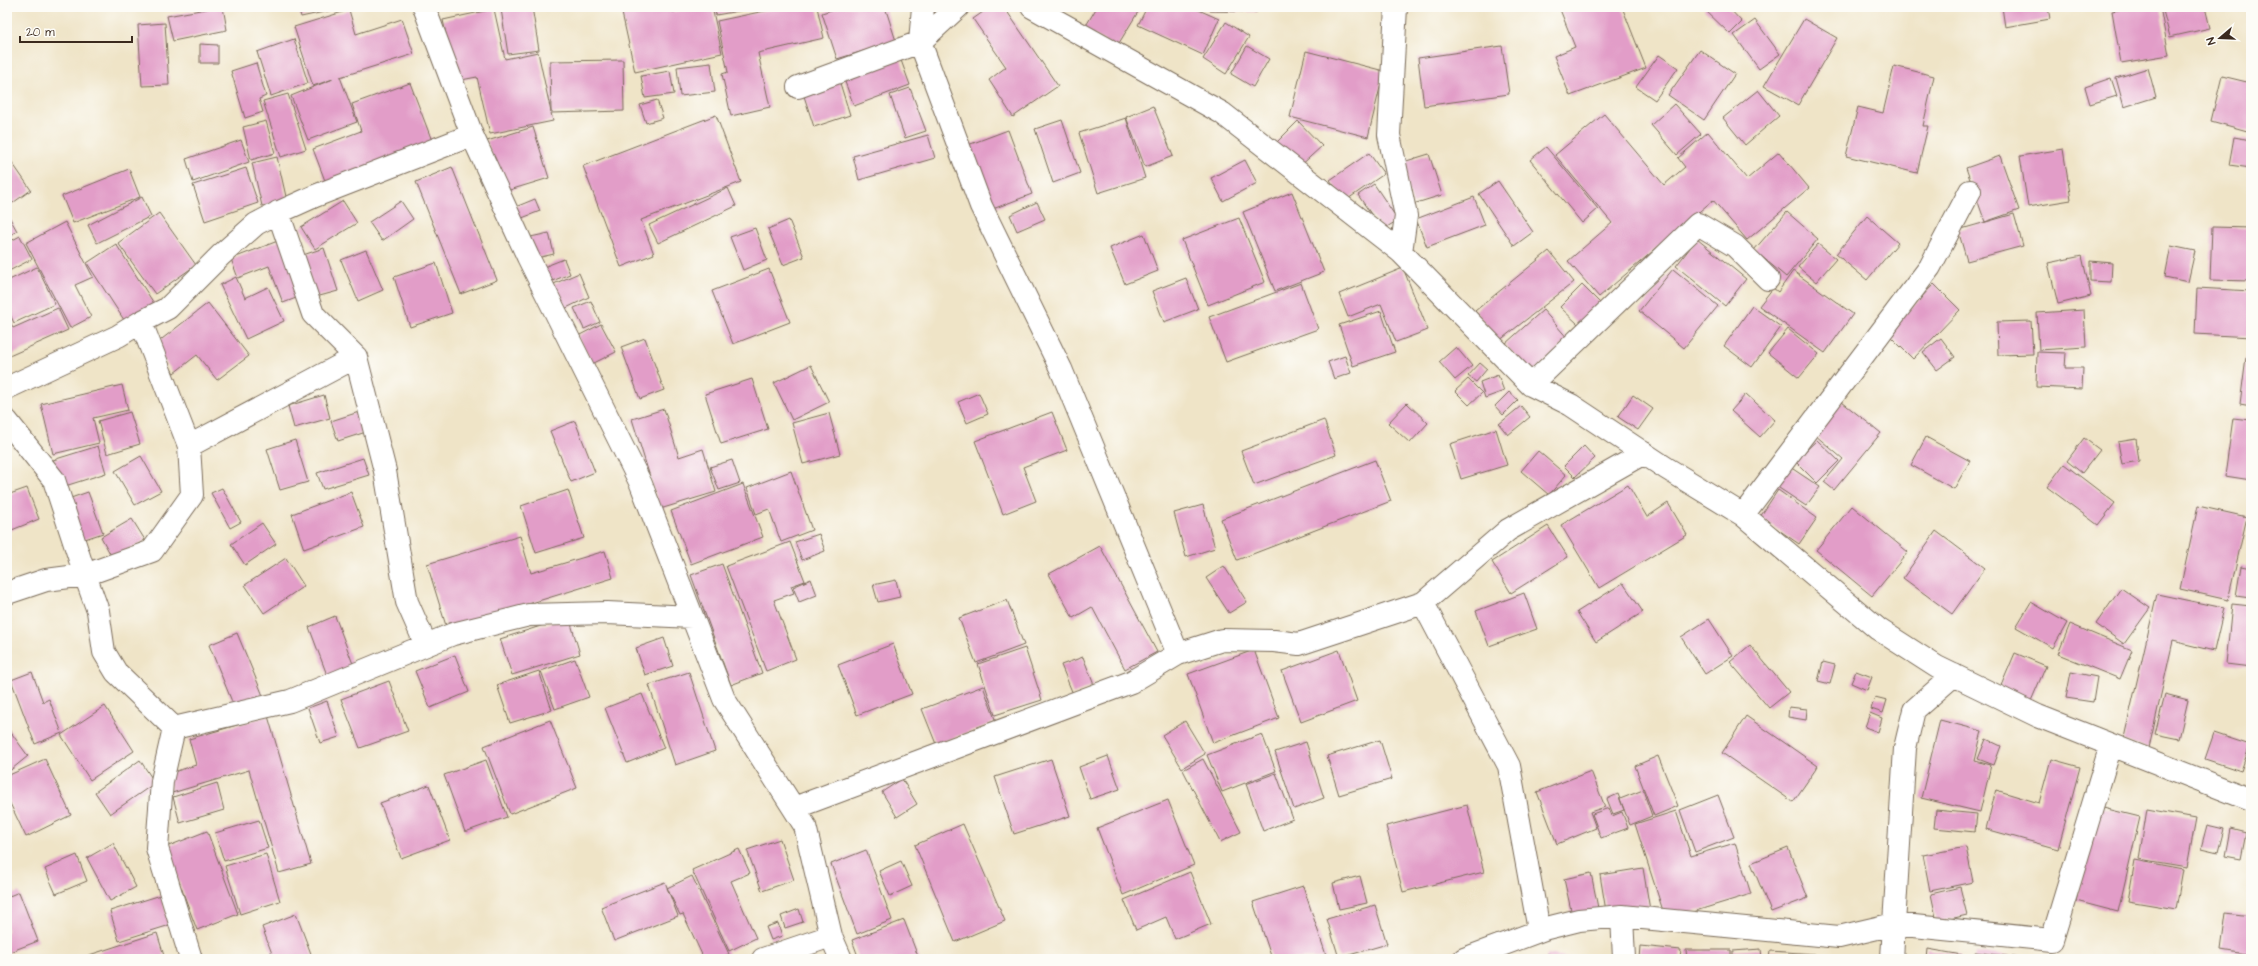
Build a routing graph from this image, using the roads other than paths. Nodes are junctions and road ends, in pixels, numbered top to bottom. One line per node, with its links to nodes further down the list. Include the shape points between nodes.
1 (424, 7): 8 (street)
2 (923, 7): 6 (street)
3 (958, 7): 6 (street)
4 (1032, 7): 11 (street, via 1222,113)
5 (1396, 7): 11 (street, via 1390,135 1406,216)
6 (920, 42): 7 (street); 26 (street, via 981,206 1062,369)
7 (798, 87)
8 (472, 135): 10 (street); 24 (street, via 528,257 641,484)
9 (1970, 191): 20 (street, via 1930,267)
10 (278, 212): 13 (street, via 256,224 168,308); 14 (street, via 313,314)
11 (1401, 252): 15 (street)
12 (1768, 279): 15 (street, via 1735,246 1698,224)
13 (141, 322): 16 (street, via 118,336); 18 (street)
14 (356, 357): 18 (street); 25 (street, via 385,471 407,602)
15 (1531, 386): 19 (street, via 1571,404)
16 (7, 388)
17 (7, 421): 21 (street, via 54,480)
18 (190, 446): 21 (street, via 192,495 152,551)
19 (1644, 453): 20 (street); 23 (street, via 1508,530)
20 (1743, 515): 27 (street, via 1878,629)
21 (85, 575): 22 (street, via 46,580); 28 (street, via 98,611 104,652 116,672)
22 (7, 593)
23 (1423, 603): 26 (street, via 1299,644 1222,640); 34 (street, via 1509,766)
24 (692, 617): 25 (street, via 608,613 529,615 453,634); 31 (street, via 724,699)
25 (426, 645): 28 (street, via 290,701)
26 (1178, 654): 31 (street, via 1131,682)
27 (1954, 675): 29 (street, via 2038,716); 33 (street, via 1914,710 1905,748)
28 (174, 728): 36 (street, via 162,781 158,848)
29 (2110, 744): 30 (street); 33 (street, via 2052,940)
30 (2251, 800)
31 (794, 808): 35 (street, via 805,826)
32 (1622, 916): 33 (street, via 1839,937); 34 (street, via 1579,920); 40 (street)
33 (1894, 924): 41 (street)
34 (1539, 930): 39 (street)
35 (831, 936): 37 (street); 38 (street)
36 (191, 959)
37 (763, 959)
38 (841, 959)
39 (1464, 959)
40 (1624, 959)
41 (1892, 959)

